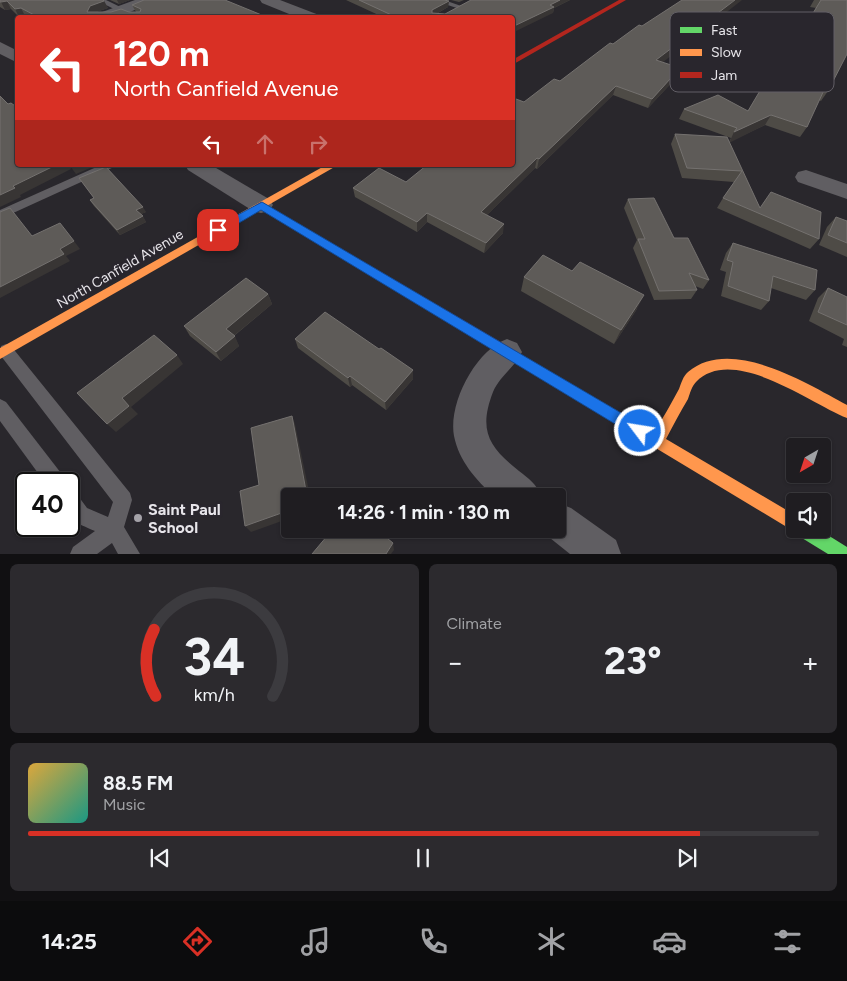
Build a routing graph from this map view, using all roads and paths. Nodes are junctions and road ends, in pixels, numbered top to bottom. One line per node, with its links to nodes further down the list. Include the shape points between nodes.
1 (100, 0): 6 (lane)
2 (148, 0): 6 (street)
3 (267, 0): 10 (street)
4 (436, 0): 7 (lane, via 464,5)
5 (616, 1): 11 (street)
6 (122, 9): 8 (street); 9 (lane)
7 (444, 14)
8 (107, 15)
9 (133, 15)
10 (306, 15)
11 (515, 61)
12 (106, 167): 18 (lane)
13 (199, 167): 17 (street)
14 (330, 167): 17 (street, North Canfield Avenue)
15 (806, 177): 16 (street)
16 (845, 187)
17 (262, 206): 19 (street); 20 (street, North Canfield Avenue)
18 (0, 215)
19 (506, 352): 23 (street); 25 (street, via 481,384 471,410 469,434 481,460)
20 (3, 353): 29 (lane, via 123,500)
21 (0, 407): 24 (lane)
22 (847, 412): 23 (street, via 775,376 749,366 725,364 706,367 692,377)
23 (657, 441): 27 (street)
24 (48, 472)
25 (512, 488)
26 (80, 514): 29 (lane)
27 (786, 519)
28 (566, 527): 33 (street)
29 (114, 529): 31 (lane); 32 (lane)
30 (818, 538): 34 (street)
31 (80, 554)
32 (130, 554)
33 (602, 554)
34 (844, 554)

